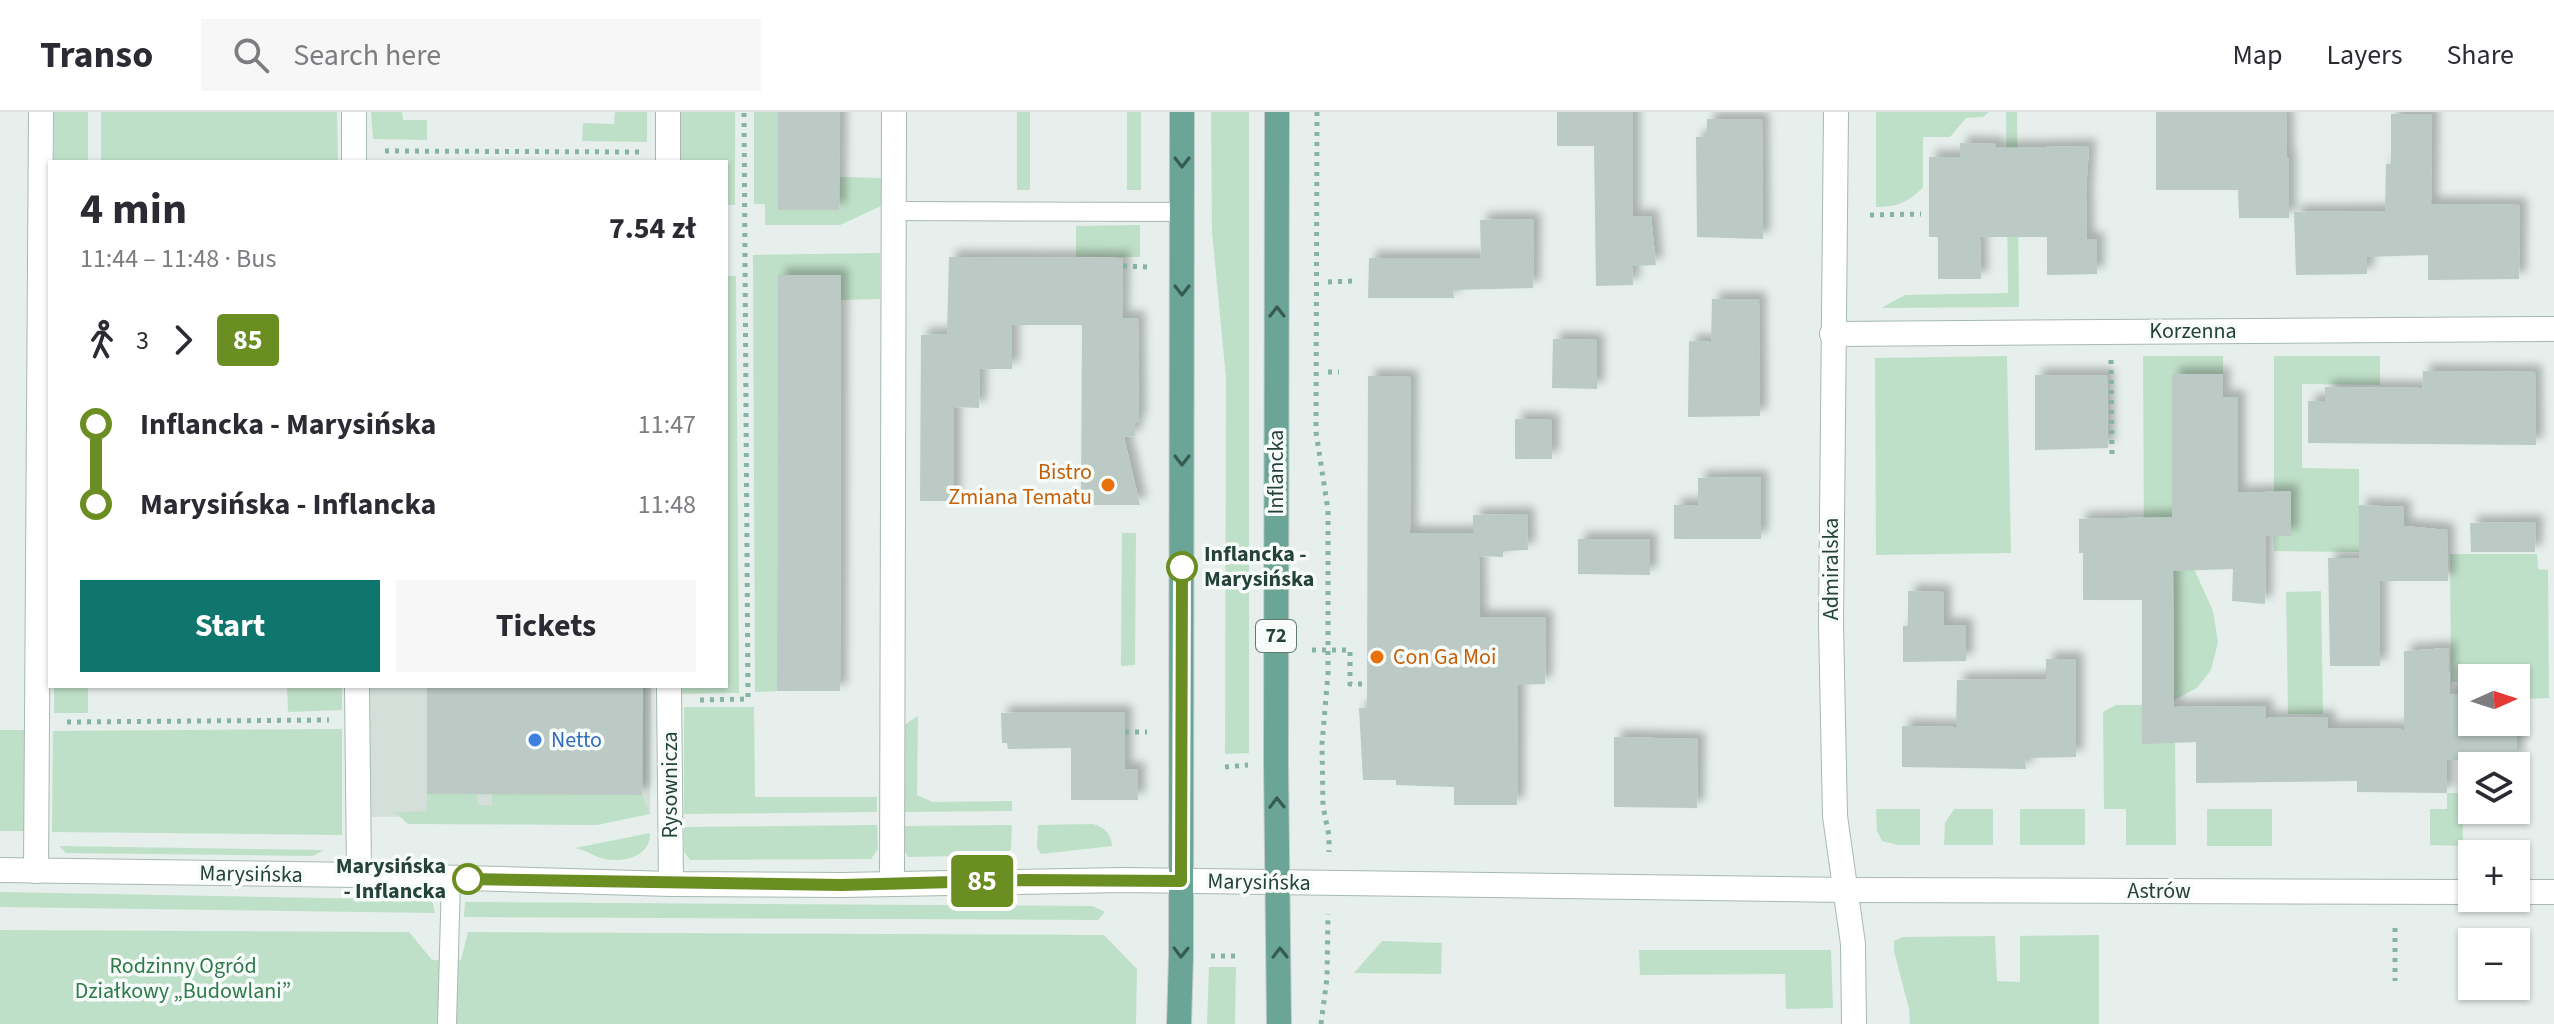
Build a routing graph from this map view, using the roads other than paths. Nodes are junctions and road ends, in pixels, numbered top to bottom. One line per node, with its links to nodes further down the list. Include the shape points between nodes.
1 (41, 112): 17 (street)
2 (354, 112): 8 (street)
3 (668, 112): 9 (street)
4 (894, 112): 10 (street)
5 (1182, 112): 11 (main road, one-way to 11)
6 (1277, 112): 21 (main road, Inflancka / 72, one-way to 6)
7 (1836, 112): 13 (street, Admiralska)
8 (354, 156)
9 (668, 157)
10 (893, 211): 11 (lane); 22 (street)
11 (1182, 212): 20 (main road, one-way to 20)
12 (2554, 329): 13 (street, Korzenna)
13 (1832, 334): 24 (street, Admiralska, via 1835,801)
14 (357, 688): 18 (street)
15 (669, 694): 23 (street, Rysownicza)
16 (0, 870): 17 (street, Marysińska)
17 (36, 871): 18 (street, Marysińska)
18 (359, 875): 19 (street, Marysińska)
19 (451, 879): 23 (street, Marysińska); 28 (lane)
20 (1181, 881): 21 (street, Marysińska); 22 (street, Marysińska); 29 (main road, one-way to 29)
21 (1279, 881): 24 (street, Marysińska); 30 (main road, Inflancka / 72, one-way to 21)
22 (892, 883): 23 (street, Marysińska)
23 (671, 884)
24 (1846, 890): 25 (street, Astrów); 31 (street, Admiralska)
25 (2458, 892)
26 (2530, 892): 27 (street)
27 (2554, 892)
28 (447, 1024)
29 (1179, 1024)
30 (1279, 1024)
31 (1854, 1024)

